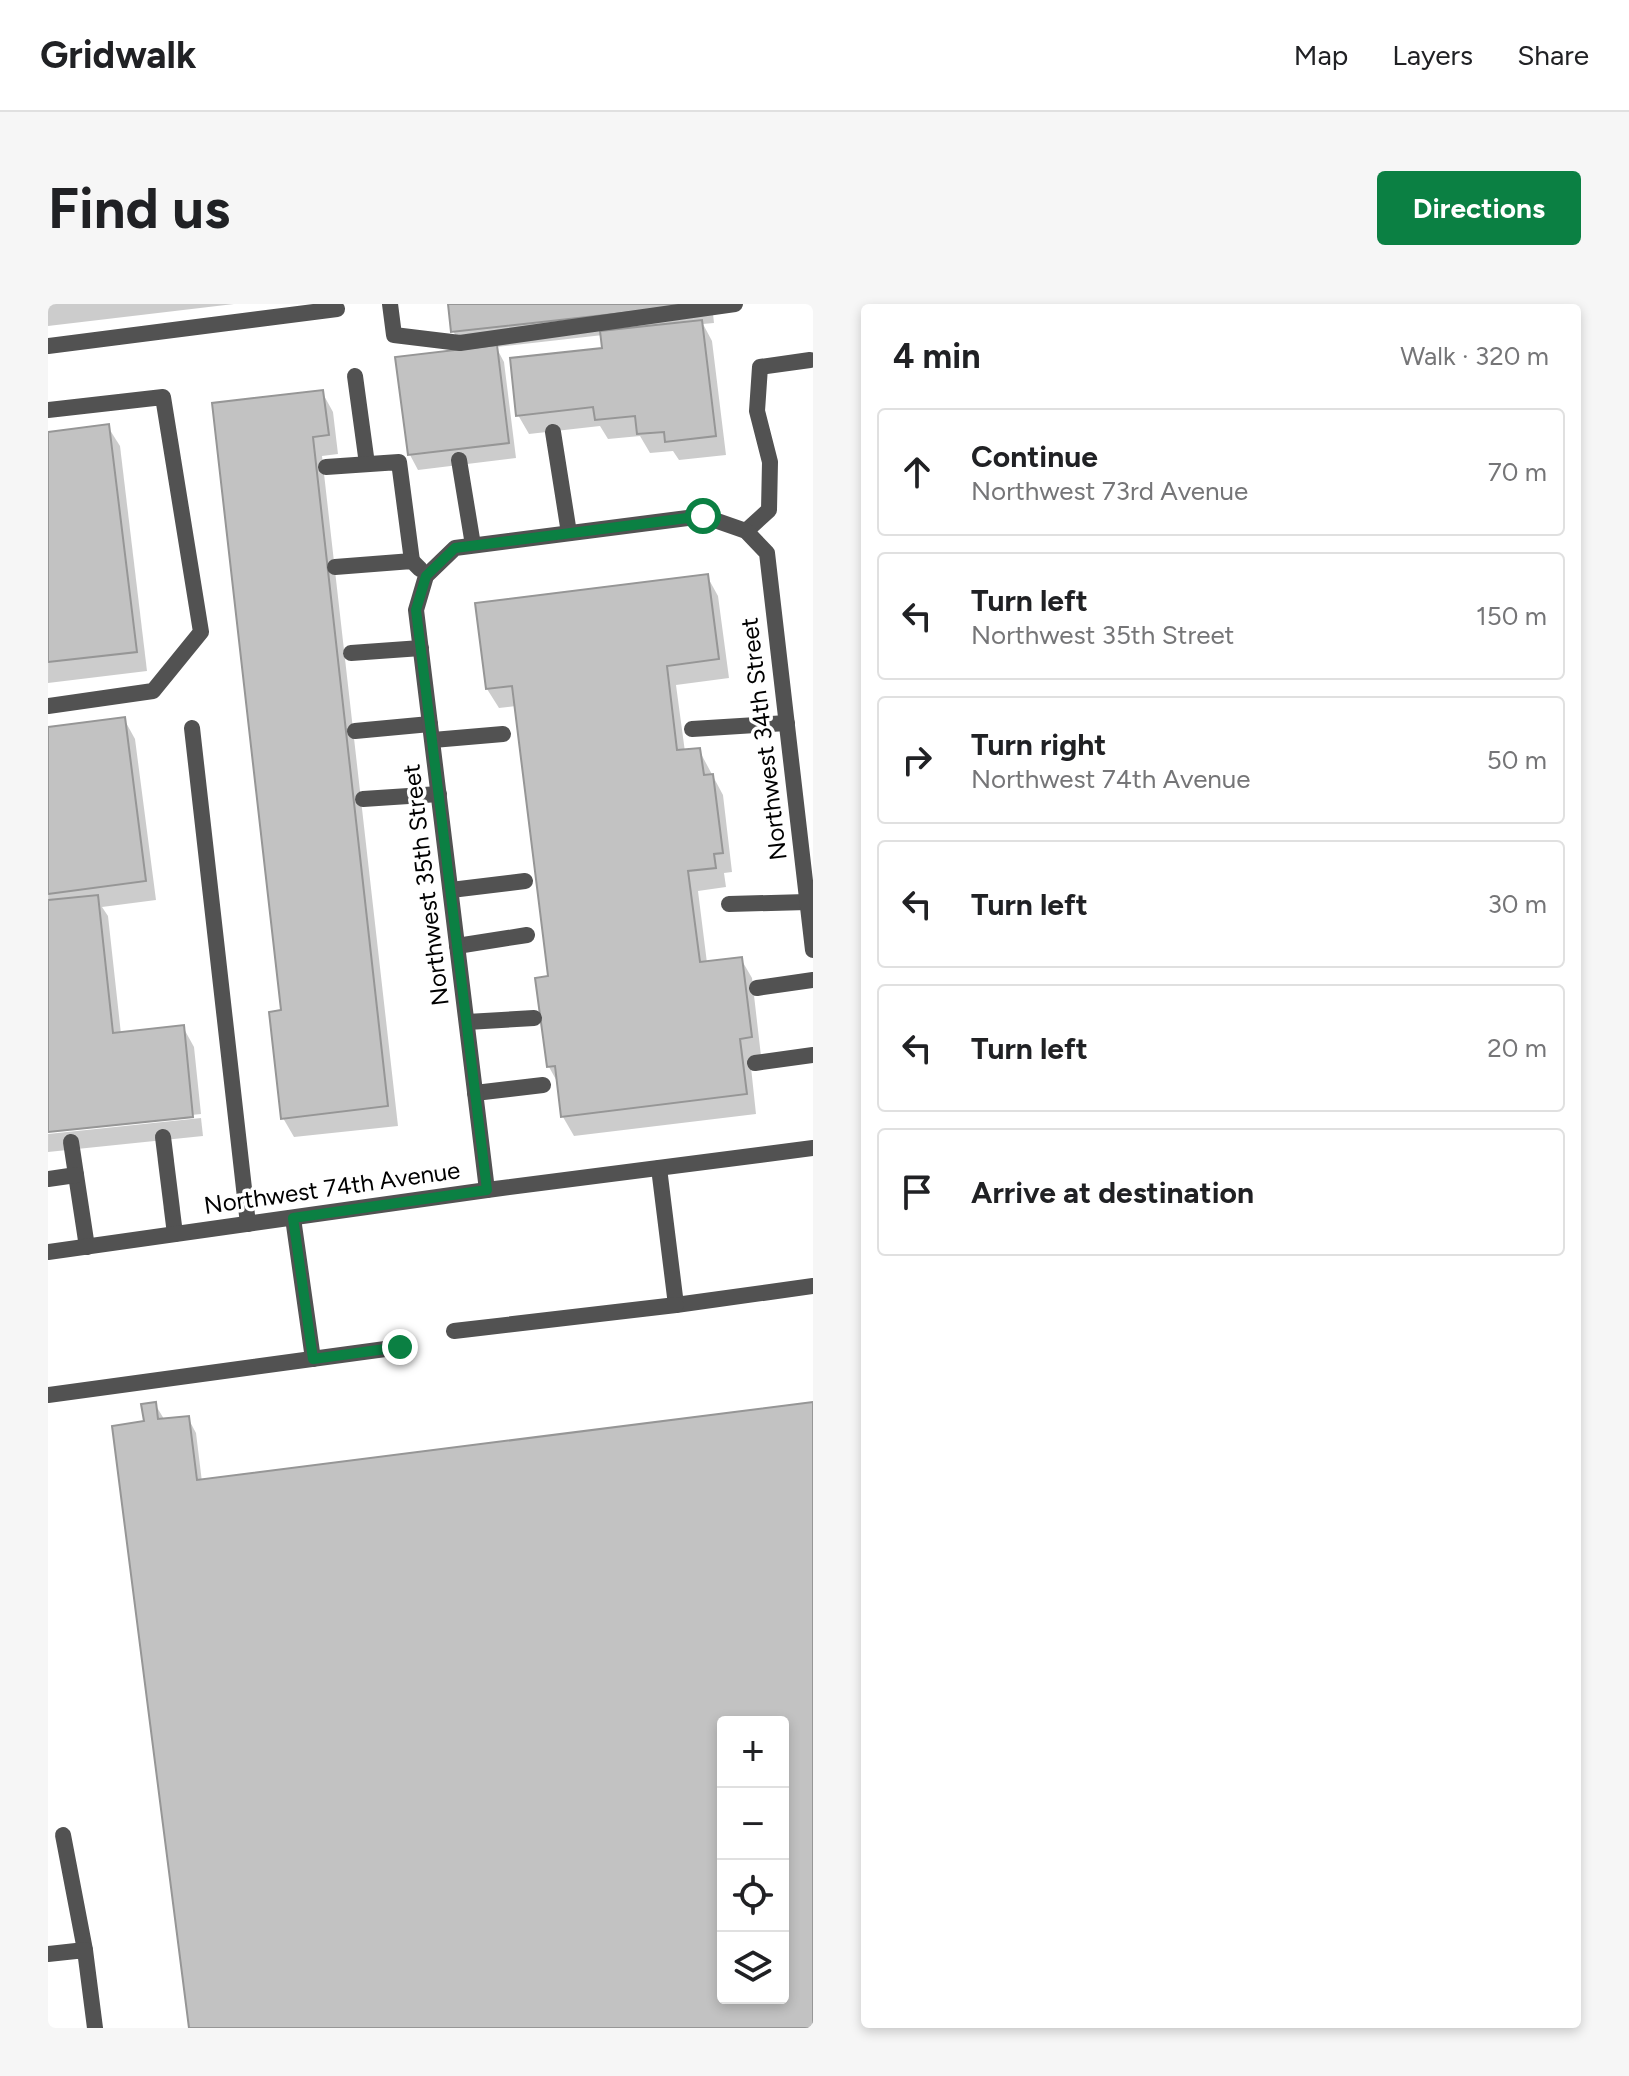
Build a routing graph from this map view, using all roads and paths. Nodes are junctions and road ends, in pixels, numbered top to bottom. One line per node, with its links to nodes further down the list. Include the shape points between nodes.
1 (390, 304): 2 (street, via 394,335 460,343)
2 (735, 304)
3 (337, 309): 4 (street)
4 (48, 346)
5 (810, 360): 12 (street, via 760,367 757,411 770,462 769,510)
6 (355, 376): 10 (street)
7 (48, 410): 20 (street, via 163,397 201,632 153,691)
8 (553, 432): 13 (street)
9 (459, 460): 14 (street)
10 (367, 464): 11 (street); 15 (street, via 399,462)
11 (326, 467)
12 (746, 531): 13 (street, via 703,516); 21 (street, Northwest 34th Street, via 767,553)
13 (569, 533): 14 (street)
14 (473, 545): 17 (street, via 455,548)
15 (412, 561): 16 (street); 17 (street)
16 (335, 567)
17 (426, 576): 18 (street, Northwest 35th Street, via 416,610)
18 (421, 648): 19 (street); 25 (street, Northwest 35th Street)
19 (351, 653)
20 (48, 706)
21 (787, 723): 23 (street); 31 (street, Northwest 34th Street)
22 (192, 728): 52 (street)
23 (692, 729)
24 (355, 731): 25 (street)
25 (432, 732): 26 (street); 27 (street, Northwest 35th Street)
26 (503, 734)
27 (439, 794): 28 (street); 30 (street, Northwest 35th Street)
28 (363, 799)
29 (525, 881): 30 (street)
30 (451, 890): 34 (street, Northwest 35th Street)
31 (807, 902): 32 (street); 35 (street, Northwest 34th Street)
32 (729, 904)
33 (527, 935): 34 (street)
34 (457, 946): 39 (street, Northwest 35th Street)
35 (813, 950)
36 (813, 980): 37 (street)
37 (757, 988)
38 (534, 1018): 39 (street)
39 (467, 1022): 43 (street, Northwest 35th Street)
40 (813, 1055): 41 (street)
41 (755, 1063)
42 (543, 1085): 43 (street)
43 (475, 1093): 50 (street, Northwest 35th Street)
44 (163, 1137): 53 (street)
45 (71, 1142): 48 (street)
46 (813, 1148): 47 (street, Northwest 74th Avenue)
47 (659, 1168): 50 (street, Northwest 74th Avenue); 57 (street)
48 (76, 1175): 49 (street); 54 (street)
49 (48, 1179)
50 (487, 1190): 51 (street, Northwest 74th Avenue)
51 (293, 1218): 52 (street, Northwest 74th Avenue); 60 (street)
52 (248, 1224): 53 (street, Northwest 74th Avenue)
53 (175, 1234): 54 (street, Northwest 74th Avenue)
54 (87, 1247): 55 (street, Northwest 74th Avenue)
55 (48, 1252)
56 (813, 1286): 57 (street)
57 (676, 1305): 58 (street)
58 (454, 1331)
59 (400, 1347): 60 (street)
60 (313, 1359): 61 (street)
61 (48, 1395)
62 (63, 1835): 63 (street)
63 (85, 1950): 64 (street); 65 (street)
64 (48, 1954)
65 (95, 2028)

